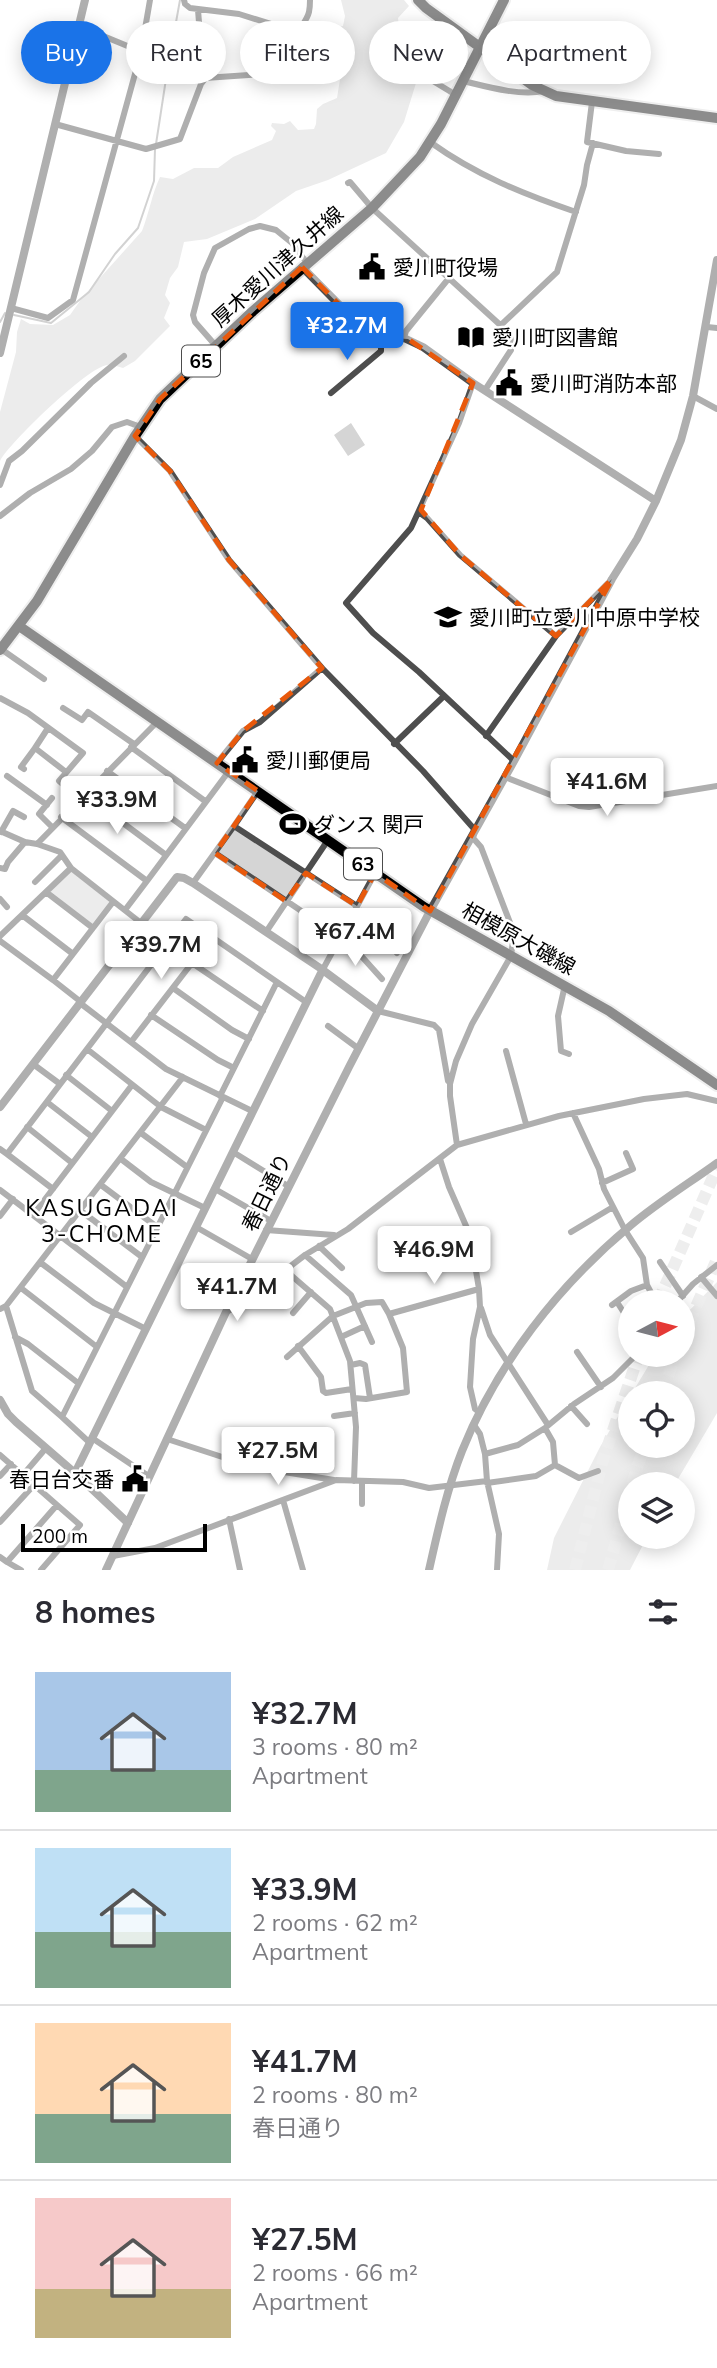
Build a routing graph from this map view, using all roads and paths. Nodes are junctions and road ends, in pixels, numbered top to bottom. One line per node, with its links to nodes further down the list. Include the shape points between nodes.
1 (85, 0): 8 (street)
2 (150, 0): 9 (street)
3 (184, 0): 7 (street)
4 (310, 0): 12 (street)
5 (418, 0): 13 (main road)
6 (504, 0): 13 (main road, 厚木愛川津久井線 / 65)
7 (198, 10): 10 (street); 11 (street, via 222,10)
8 (80, 21)
9 (146, 21)
10 (199, 21)
11 (262, 21)
12 (304, 21)
13 (479, 48): 14 (main road, 厚木愛川津久井線 / 65); 21 (main road)
14 (468, 71)
15 (468, 82): 21 (street)
16 (65, 84): 25 (street)
17 (132, 84): 26 (street)
18 (203, 84): 26 (street, via 180,139 146,149)
19 (438, 84): 22 (street)
20 (462, 84): 22 (main road, 厚木愛川津久井線 / 65)
21 (544, 91): 23 (main road)
22 (456, 95): 27 (main road, 厚木愛川津久井線 / 65)
23 (592, 102): 24 (main road); 28 (street, via 587,142)
24 (717, 118)
25 (55, 124): 26 (street); 36 (street)
26 (116, 141): 36 (street, via 73,300 48,318)
27 (430, 142): 31 (main road, 厚木愛川津久井線 / 65); 32 (street, via 512,190)
28 (593, 143): 29 (street); 32 (street)
29 (659, 154)
30 (348, 183): 31 (street)
31 (372, 208): 34 (main road, 厚木愛川津久井線 / 65); 35 (street)
32 (576, 212): 37 (street, via 557,272)
33 (717, 261): 38 (street, 春日通り)
34 (304, 265): 41 (street, via 363,331); 42 (main road, 厚木愛川津久井線 / 65); 42 (street, via 287,238 266,226 249,229 215,248 193,315)
35 (449, 278): 37 (street); 40 (street)
36 (10, 312): 43 (street)
37 (501, 326): 46 (street, via 511,335 511,350)
38 (707, 327): 39 (street); 48 (street, 春日通り)
39 (717, 328)
40 (404, 338): 41 (street); 45 (street)
41 (381, 339): 47 (street, via 381,351)
42 (216, 346): 50 (main road, 厚木愛川津久井線 / 65, via 160,399)
43 (0, 353)
44 (124, 356): 51 (street, via 12,457)
45 (473, 383): 46 (street); 53 (street)
46 (485, 390): 52 (street)
47 (331, 393)
48 (693, 396): 49 (street); 52 (street, 春日通り)
49 (717, 409)
50 (138, 431): 54 (street, via 127,422 112,427 71,470); 56 (main road, 厚木愛川津久井線 / 65); 59 (street, via 229,560)
51 (0, 485)
52 (656, 501): 55 (street, 春日通り)
53 (420, 513): 57 (street, via 460,555); 61 (street, via 346,603)
54 (0, 516)
55 (611, 579): 57 (street); 70 (street, 春日通り)
56 (19, 626): 58 (main road); 64 (main road, 相模原大磯線 / 63)
57 (556, 636): 66 (street)
58 (1, 649): 60 (street)
59 (322, 668): 67 (street); 71 (street, via 265,719 243,731)
60 (44, 679)
61 (444, 696): 66 (street); 67 (street)
62 (0, 698): 65 (street)
63 (63, 708): 68 (street, via 80,723 88,712)
64 (157, 722): 68 (street); 71 (main road, 相模原大磯線 / 63)
65 (48, 728): 69 (street); 75 (street, via 83,753)
66 (486, 736): 70 (street)
67 (394, 744): 91 (street)
68 (132, 745): 73 (street); 82 (street)
69 (35, 748): 72 (street); 75 (street)
70 (514, 761): 77 (street, 春日通り)
71 (217, 764): 74 (main road, 相模原大磯線 / 63)
72 (22, 767)
73 (107, 771): 80 (street); 90 (street)
74 (229, 771): 79 (main road, 相模原大磯線 / 63); 82 (street)
75 (66, 772): 80 (street, via 59,781)
76 (7, 776): 84 (street)
77 (505, 777): 78 (street, via 589,807); 91 (street, 春日通り)
78 (717, 786)
79 (258, 791): 88 (street); 93 (main road, 相模原大磯線 / 63)
80 (82, 796): 87 (street); 98 (street)
81 (52, 799): 84 (street)
82 (205, 802): 90 (street)
83 (6, 805): 85 (street)
84 (47, 805): 89 (street, via 39,814)
85 (13, 811): 86 (street); 92 (street)
86 (24, 817)
87 (61, 817): 89 (street); 104 (street)
88 (234, 826): 96 (street); 101 (street)
89 (52, 827): 95 (street)
90 (185, 828): 98 (street)
91 (475, 830): 113 (street, 春日通り); 123 (street, via 473,838 481,847 514,933)
92 (1, 831): 94 (street)
93 (328, 840): 101 (street); 102 (main road, 相模原大磯線 / 63)
94 (25, 842): 95 (street); 99 (street, via 5,869)
95 (37, 844): 97 (street)
96 (215, 853): 105 (street); 108 (street)
97 (62, 855): 100 (street); 103 (street)
98 (166, 855): 104 (street)
99 (0, 868)
100 (71, 868): 106 (street); 109 (street)
101 (306, 873): 108 (street); 111 (street)
102 (375, 873): 111 (street); 113 (main road, 相模原大磯線 / 63)
103 (35, 881)
104 (147, 881): 112 (street)
105 (193, 883): 115 (street, via 175,879); 117 (street)
106 (46, 892): 114 (street); 116 (street)
107 (0, 899): 110 (street)
108 (286, 901): 117 (street); 120 (street)
109 (113, 902): 112 (street); 116 (street)
110 (7, 907)
111 (359, 909): 120 (street); 121 (street)
112 (124, 910): 115 (street)
113 (430, 911): 123 (main road, 相模原大磯線 / 63); 134 (street, 春日通り)
114 (22, 915): 119 (street); 122 (street)
115 (141, 922): 131 (street)
116 (93, 928): 122 (street)
117 (266, 932): 125 (street)
118 (212, 937): 124 (street); 128 (street); 136 (street, via 186,919)
119 (0, 938): 127 (street)
120 (343, 938): 125 (street); 126 (street)
121 (397, 953)
122 (73, 954): 127 (street)
123 (511, 956): 129 (main road, 相模原大磯線 / 63); 148 (street, via 461,1045)
124 (192, 963): 130 (street); 133 (street)
125 (323, 971): 132 (street); 134 (street)
126 (382, 979)
127 (53, 980): 131 (street)
128 (277, 982): 132 (street); 133 (street)
129 (565, 985): 143 (street, via 558,1016 561,1051); 151 (main road, 相模原大磯線 / 63)
130 (173, 988): 135 (street); 138 (street)
131 (81, 1002): 136 (street); 144 (street)
132 (306, 1002): 158 (street)
133 (263, 1011): 138 (street)
134 (378, 1011): 140 (street, 春日通り); 148 (street, via 435,1025)
135 (151, 1015): 139 (street); 145 (street)
136 (106, 1023): 139 (street); 141 (street)
137 (328, 1026): 140 (street)
138 (249, 1038): 145 (street)
139 (131, 1042): 147 (street)
140 (359, 1048): 177 (street, 春日通り)
141 (87, 1049): 146 (street); 150 (street)
142 (506, 1051): 160 (street)
143 (569, 1054)
144 (33, 1064): 149 (street); 155 (street)
145 (234, 1068): 152 (street)
146 (66, 1075): 149 (street); 157 (street)
147 (183, 1077): 152 (street); 156 (street)
148 (450, 1082): 165 (street)
149 (60, 1084): 153 (street)
150 (132, 1085): 156 (street); 157 (street)
151 (717, 1085)
152 (222, 1097): 158 (street); 162 (street)
153 (47, 1101): 161 (street); 164 (street)
154 (717, 1101): 159 (street, via 682,1094)
155 (1, 1103)
156 (161, 1107): 162 (street); 163 (street)
157 (112, 1111): 164 (street)
158 (253, 1111): 167 (street)
159 (573, 1113): 160 (street); 175 (street)
160 (526, 1124): 165 (street)
161 (27, 1127): 169 (street); 172 (street)
162 (206, 1130): 174 (street)
163 (141, 1133): 170 (street); 174 (street)
164 (92, 1137): 172 (street)
165 (457, 1145): 171 (street)
166 (0, 1149): 169 (street)
167 (233, 1152): 177 (street); 179 (street)
168 (626, 1153): 175 (street, via 633,1169)
169 (7, 1154): 178 (street)
170 (121, 1159): 176 (street); 181 (street)
171 (440, 1159): 195 (street); 209 (street, via 470,1235)
172 (72, 1163): 178 (street)
173 (717, 1163): 192 (street)
174 (187, 1167): 181 (street)
175 (602, 1183): 184 (street)
176 (101, 1185): 185 (street); 189 (street)
177 (288, 1186): 188 (street, 春日通り)
178 (52, 1189): 186 (street)
179 (215, 1189): 183 (street); 188 (street)
180 (0, 1190): 182 (street)
181 (174, 1194): 183 (street); 189 (street)
182 (13, 1199): 186 (street); 187 (street)
183 (205, 1208): 190 (street)
184 (613, 1208): 192 (street); 193 (street)
185 (81, 1211): 194 (street); 198 (street)
186 (33, 1215): 194 (street)
187 (0, 1216)
188 (271, 1221): 191 (street, 春日通り)
189 (157, 1227): 198 (street)
190 (195, 1227): 199 (street); 225 (street)
191 (266, 1230): 195 (street); 199 (street, 春日通り)
192 (625, 1230): 206 (street, via 643,1258); 233 (street, via 543,1313)
193 (571, 1231)
194 (61, 1236): 201 (street); 207 (street)
195 (335, 1236): 196 (street)
196 (319, 1246): 197 (street); 203 (street)
197 (305, 1255): 204 (street); 216 (street, via 351,1295)
198 (142, 1257): 207 (street)
199 (252, 1259): 219 (street, 春日通り)
200 (660, 1262): 212 (street)
201 (41, 1263): 208 (street); 220 (street)
202 (717, 1265): 205 (street)
203 (342, 1268)
204 (285, 1270): 214 (street); 219 (street)
205 (701, 1277): 213 (street); 215 (street)
206 (647, 1285): 210 (street); 211 (street)
207 (127, 1287): 220 (street)
208 (21, 1288): 217 (street); 230 (street)
209 (478, 1289): 218 (street); 222 (street)
210 (636, 1290)
211 (650, 1290)
212 (679, 1290)
213 (689, 1290)
214 (311, 1292): 221 (street); 223 (street)
215 (717, 1296)
216 (356, 1306): 222 (street, via 382,1302); 223 (street); 224 (street)
217 (3, 1307): 226 (street)
218 (480, 1307): 233 (street, via 490,1335); 244 (street, via 470,1387)
219 (226, 1312): 250 (street, 春日通り)
220 (114, 1313): 225 (street); 230 (street)
221 (293, 1313)
222 (389, 1314): 240 (street, via 403,1348 407,1392)
223 (333, 1316): 227 (street); 229 (street)
224 (365, 1326): 227 (street); 228 (street)
225 (146, 1329): 251 (street)
226 (15, 1337): 236 (street); 246 (street, via 32,1391)
227 (341, 1337): 234 (street)
228 (372, 1342)
229 (298, 1346): 232 (street); 238 (street, via 321,1377 323,1391)
230 (97, 1347): 236 (street)
231 (578, 1352): 237 (street)
232 (287, 1357)
233 (508, 1363): 244 (street); 249 (street)
234 (351, 1365): 238 (street); 240 (street, via 365,1365)
235 (623, 1367): 237 (street)
236 (78, 1383): 246 (street)
237 (601, 1387): 242 (street)
238 (352, 1389): 239 (street)
239 (354, 1398): 240 (street); 243 (street)
240 (370, 1398)
241 (0, 1400): 252 (street, via 8,1414)
242 (571, 1406): 247 (street); 249 (street)
243 (355, 1413): 245 (street); 263 (street)
244 (480, 1413): 248 (street)
245 (334, 1416)
246 (62, 1418): 251 (street)
247 (587, 1424)
248 (474, 1425): 254 (street); 266 (street)
249 (546, 1427): 254 (street, via 523,1443); 256 (street)
250 (167, 1439): 261 (street, 春日通り); 262 (street, via 253,1467)
251 (91, 1440): 258 (street); 261 (street)
252 (46, 1448): 258 (street); 259 (street)
253 (0, 1454): 255 (street)
254 (485, 1454): 264 (street)
255 (10, 1464): 259 (street); 260 (street)
256 (555, 1465): 257 (street, via 579,1478); 264 (street, via 536,1475)
257 (598, 1471)
258 (75, 1473): 272 (street)
259 (23, 1475): 265 (street)
260 (0, 1476)
261 (150, 1477): 272 (street, 春日通り)
262 (336, 1480): 263 (street); 267 (street)
263 (358, 1482): 266 (street); 268 (street)
264 (487, 1482): 266 (street); 282 (street, via 499,1534)
265 (34, 1485): 269 (street); 271 (street)
266 (451, 1486): 281 (street)
267 (284, 1500): 270 (street); 280 (street)
268 (362, 1504)
269 (57, 1505): 275 (street); 277 (street, via 80,1525)
270 (229, 1519): 273 (street, via 156,1548); 279 (street)
271 (0, 1522)
272 (128, 1523): 273 (street, 春日通り)
273 (113, 1556): 278 (street, 春日通り)
274 (0, 1557): 275 (street)
275 (7, 1562): 276 (street)
276 (21, 1570)
277 (41, 1570)
278 (106, 1570)
279 (240, 1570)
280 (303, 1570)
281 (429, 1570)
282 (497, 1570)

